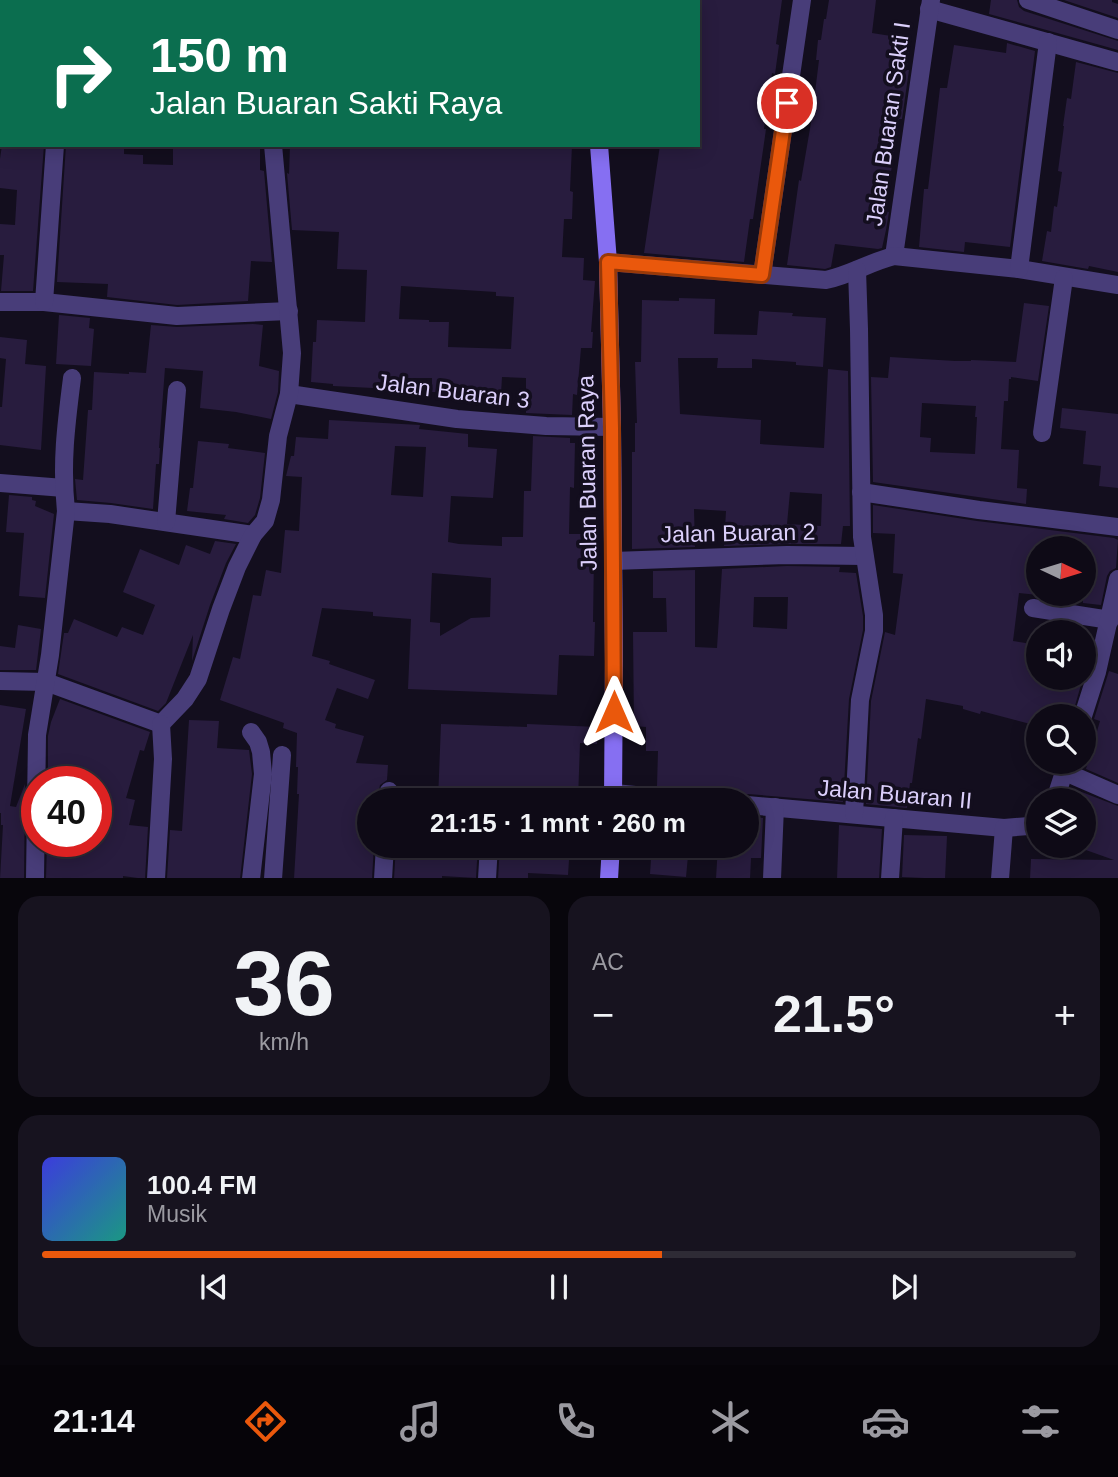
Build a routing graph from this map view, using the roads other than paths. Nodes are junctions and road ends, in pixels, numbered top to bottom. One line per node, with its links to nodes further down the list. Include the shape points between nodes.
1 (802, 0): 14 (street)
2 (1028, 0): 4 (street)
3 (930, 4): 5 (street); 10 (street, Jalan Buaran Sakti I)
4 (1118, 30)
5 (1048, 42): 6 (street); 12 (street)
6 (1118, 62)
7 (55, 147): 18 (street)
8 (273, 147): 19 (street)
9 (599, 147): 11 (street, Jalan Buaran Raya)
10 (894, 256): 12 (street); 13 (street)
11 (608, 262): 14 (street); 23 (street, Jalan Buaran Raya)
12 (1019, 269): 15 (street)
13 (857, 270): 14 (street, via 826,280); 27 (street)
14 (762, 275)
15 (1064, 278): 16 (street); 24 (street)
16 (1118, 285)
17 (0, 302): 18 (street)
18 (44, 302): 19 (street, via 177,316)
19 (289, 311): 22 (street)
20 (72, 378): 26 (street)
21 (177, 390): 29 (street)
22 (289, 394): 23 (street, Jalan Buaran 3, via 457,419); 31 (street, via 268,511)
23 (612, 428): 33 (street, Jalan Buaran Raya)
24 (1042, 433)
25 (0, 483): 26 (street)
26 (64, 488): 28 (street)
27 (861, 492): 30 (street); 32 (street)
28 (66, 511): 29 (street); 38 (street)
29 (166, 522): 31 (street)
30 (1118, 527)
31 (253, 535): 40 (street, via 237,567 198,679)
32 (864, 556): 33 (street, Jalan Buaran 2); 48 (street, via 874,631 860,700)
33 (613, 561): 44 (street, Jalan Buaran Raya)
34 (1118, 579): 36 (street)
35 (1033, 608): 36 (street)
36 (1110, 620): 39 (street)
37 (0, 681): 38 (street)
38 (46, 682): 40 (street); 55 (street, via 37,735)
39 (1087, 704)
40 (161, 724): 56 (street)
41 (251, 733): 57 (street, via 261,752 262,774)
42 (282, 755): 58 (street)
43 (1079, 774): 45 (street)
44 (614, 788)
45 (1118, 795)
46 (759, 806): 47 (street, Jalan Buaran II)
47 (775, 807): 48 (street, Jalan Buaran II); 62 (street)
48 (854, 814): 49 (street, Jalan Buaran II)
49 (894, 818): 51 (street, Jalan Buaran II); 63 (street)
50 (1026, 826): 51 (street, Jalan Buaran II)
51 (1004, 828): 64 (street)
52 (385, 858): 59 (street)
53 (488, 858): 60 (street)
54 (610, 858): 61 (street)
55 (35, 878)
56 (156, 878)
57 (251, 878)
58 (274, 878)
59 (383, 878)
60 (487, 878)
61 (609, 878)
62 (772, 878)
63 (890, 878)
64 (1000, 878)

